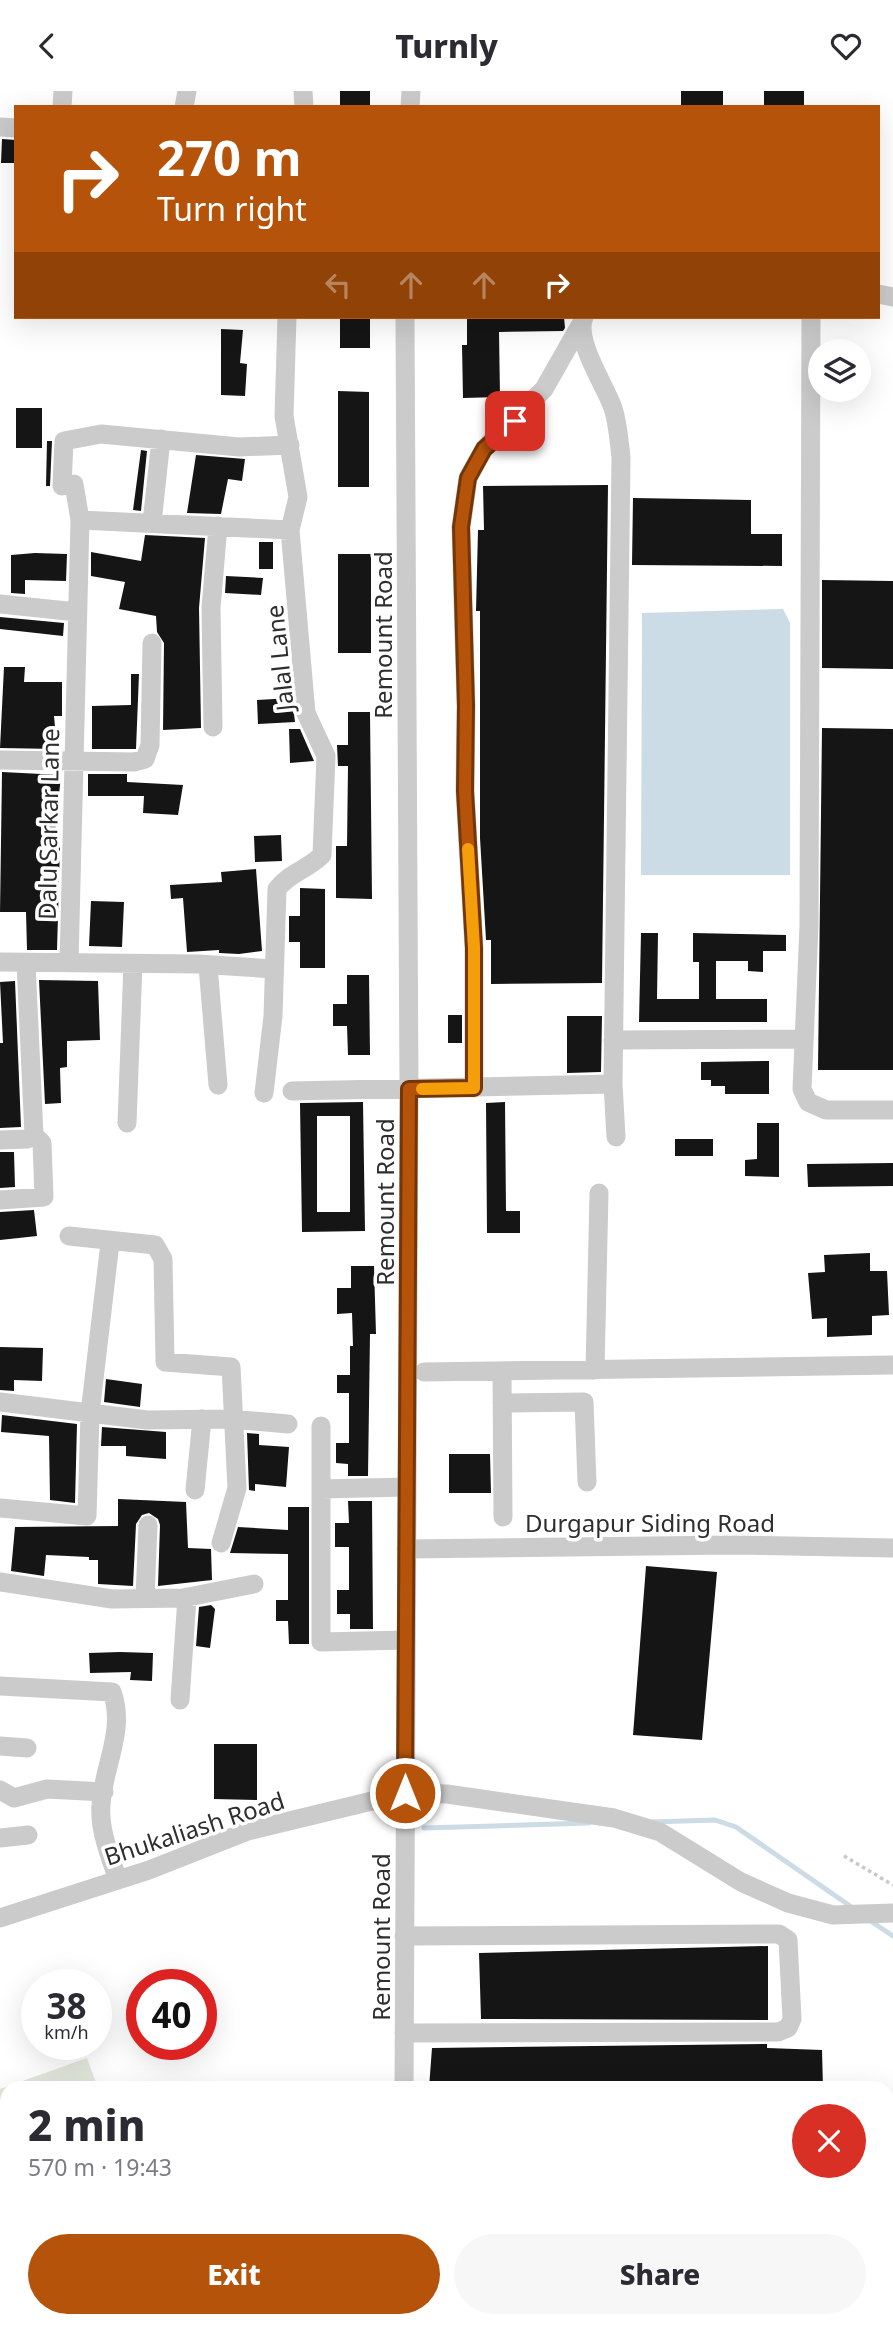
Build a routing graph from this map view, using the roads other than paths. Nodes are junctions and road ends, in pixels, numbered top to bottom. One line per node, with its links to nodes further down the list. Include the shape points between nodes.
1 (287, 319): 6 (street, Jalal Lane, via 284,416)
2 (405, 319): 28 (street, Remount Road)
3 (811, 319): 23 (street, via 809,912)
4 (583, 321): 24 (street, via 588,354 615,412 621,457); 27 (street, via 544,389 484,449 468,478 461,527)
5 (161, 439): 6 (street, via 239,447); 7 (street, Dalu Sarkar Lane, via 101,434 64,441 62,486 74,484); 8 (street)
6 (290, 445): 10 (street, Jalal Lane, via 298,497)
7 (79, 520): 8 (street); 12 (street, Dalu Sarkar Lane)
8 (152, 523): 9 (street)
9 (218, 526): 10 (street); 14 (street, via 211,607)
10 (290, 530): 22 (street, Jalal Lane, via 304,701 326,756 326,786 322,855 311,866 288,875 277,889)
11 (0, 604): 12 (street)
12 (77, 612): 15 (street, Dalu Sarkar Lane)
13 (152, 643): 15 (street, via 150,745 145,759)
14 (214, 727)
15 (74, 759): 16 (street); 19 (street, Dalu Sarkar Lane)
16 (0, 760)
17 (0, 962): 18 (street)
18 (26, 963): 19 (street); 33 (street)
19 (69, 963): 20 (street)
20 (133, 964): 21 (street); 32 (street)
21 (208, 966): 22 (street); 26 (street)
22 (274, 969): 30 (street)
23 (804, 1039): 24 (street); 31 (street, via 802,1090 808,1103 826,1110)
24 (613, 1040): 25 (street)
25 (613, 1084): 27 (street); 34 (street)
26 (218, 1085)
27 (474, 1088): 28 (street)
28 (409, 1089): 29 (street); 52 (street, Remount Road)
29 (292, 1091)
30 (264, 1093)
31 (893, 1110)
32 (127, 1123)
33 (34, 1135): 35 (street); 37 (street, via 42,1143 44,1197)
34 (616, 1137)
35 (0, 1140)
36 (598, 1192): 41 (street)
37 (0, 1200)
38 (69, 1236): 39 (street)
39 (110, 1243): 46 (street); 48 (street, via 155,1245 163,1259 165,1362 231,1367)
40 (893, 1365): 41 (street)
41 (595, 1370): 42 (street)
42 (502, 1371): 43 (street); 45 (street)
43 (424, 1372)
44 (0, 1402): 46 (street)
45 (502, 1403): 51 (street, via 584,1402); 56 (street)
46 (90, 1413): 47 (street, via 147,1420); 55 (street, via 87,1516)
47 (202, 1419): 48 (street); 54 (street)
48 (235, 1419): 49 (street); 58 (street, via 237,1488)
49 (288, 1424)
50 (321, 1426): 53 (street)
51 (587, 1482)
52 (407, 1487): 53 (street); 60 (street, Remount Road)
53 (321, 1489): 65 (street, via 321,1642)
54 (195, 1490)
55 (0, 1508)
56 (503, 1517)
57 (148, 1525): 64 (street)
58 (221, 1543)
59 (893, 1548): 60 (street, Durgapur Siding Road)
60 (406, 1549): 65 (street, Remount Road)
61 (0, 1582): 64 (street, via 112,1599)
62 (254, 1584): 63 (street)
63 (187, 1597): 64 (street); 67 (street)
64 (145, 1598)
65 (406, 1640): 72 (street, Remount Road)
66 (0, 1686): 71 (street, via 112,1692 116,1703 113,1754)
67 (180, 1700)
68 (0, 1746): 69 (street)
69 (27, 1748)
70 (0, 1790): 71 (street, via 14,1798 47,1789)
71 (104, 1792): 75 (street, via 100,1805 106,1846)
72 (405, 1793): 75 (street, Bhukaliash Road, via 248,1831); 76 (street, Bhukaliash Road, via 447,1794 614,1818 660,1832 741,1882 788,1903 833,1915); 78 (street, Remount Road)
73 (28, 1835): 74 (street)
74 (0, 1838)
75 (118, 1879): 77 (street, Bhukaliash Road)
76 (893, 1913)
77 (0, 1917)
78 (404, 1935): 79 (street, Remount Road); 79 (street, via 779,1934 788,1940 791,1954 792,2019 788,2028 778,2032)
79 (404, 2033): 80 (street, Remount Road)
80 (404, 2081)

